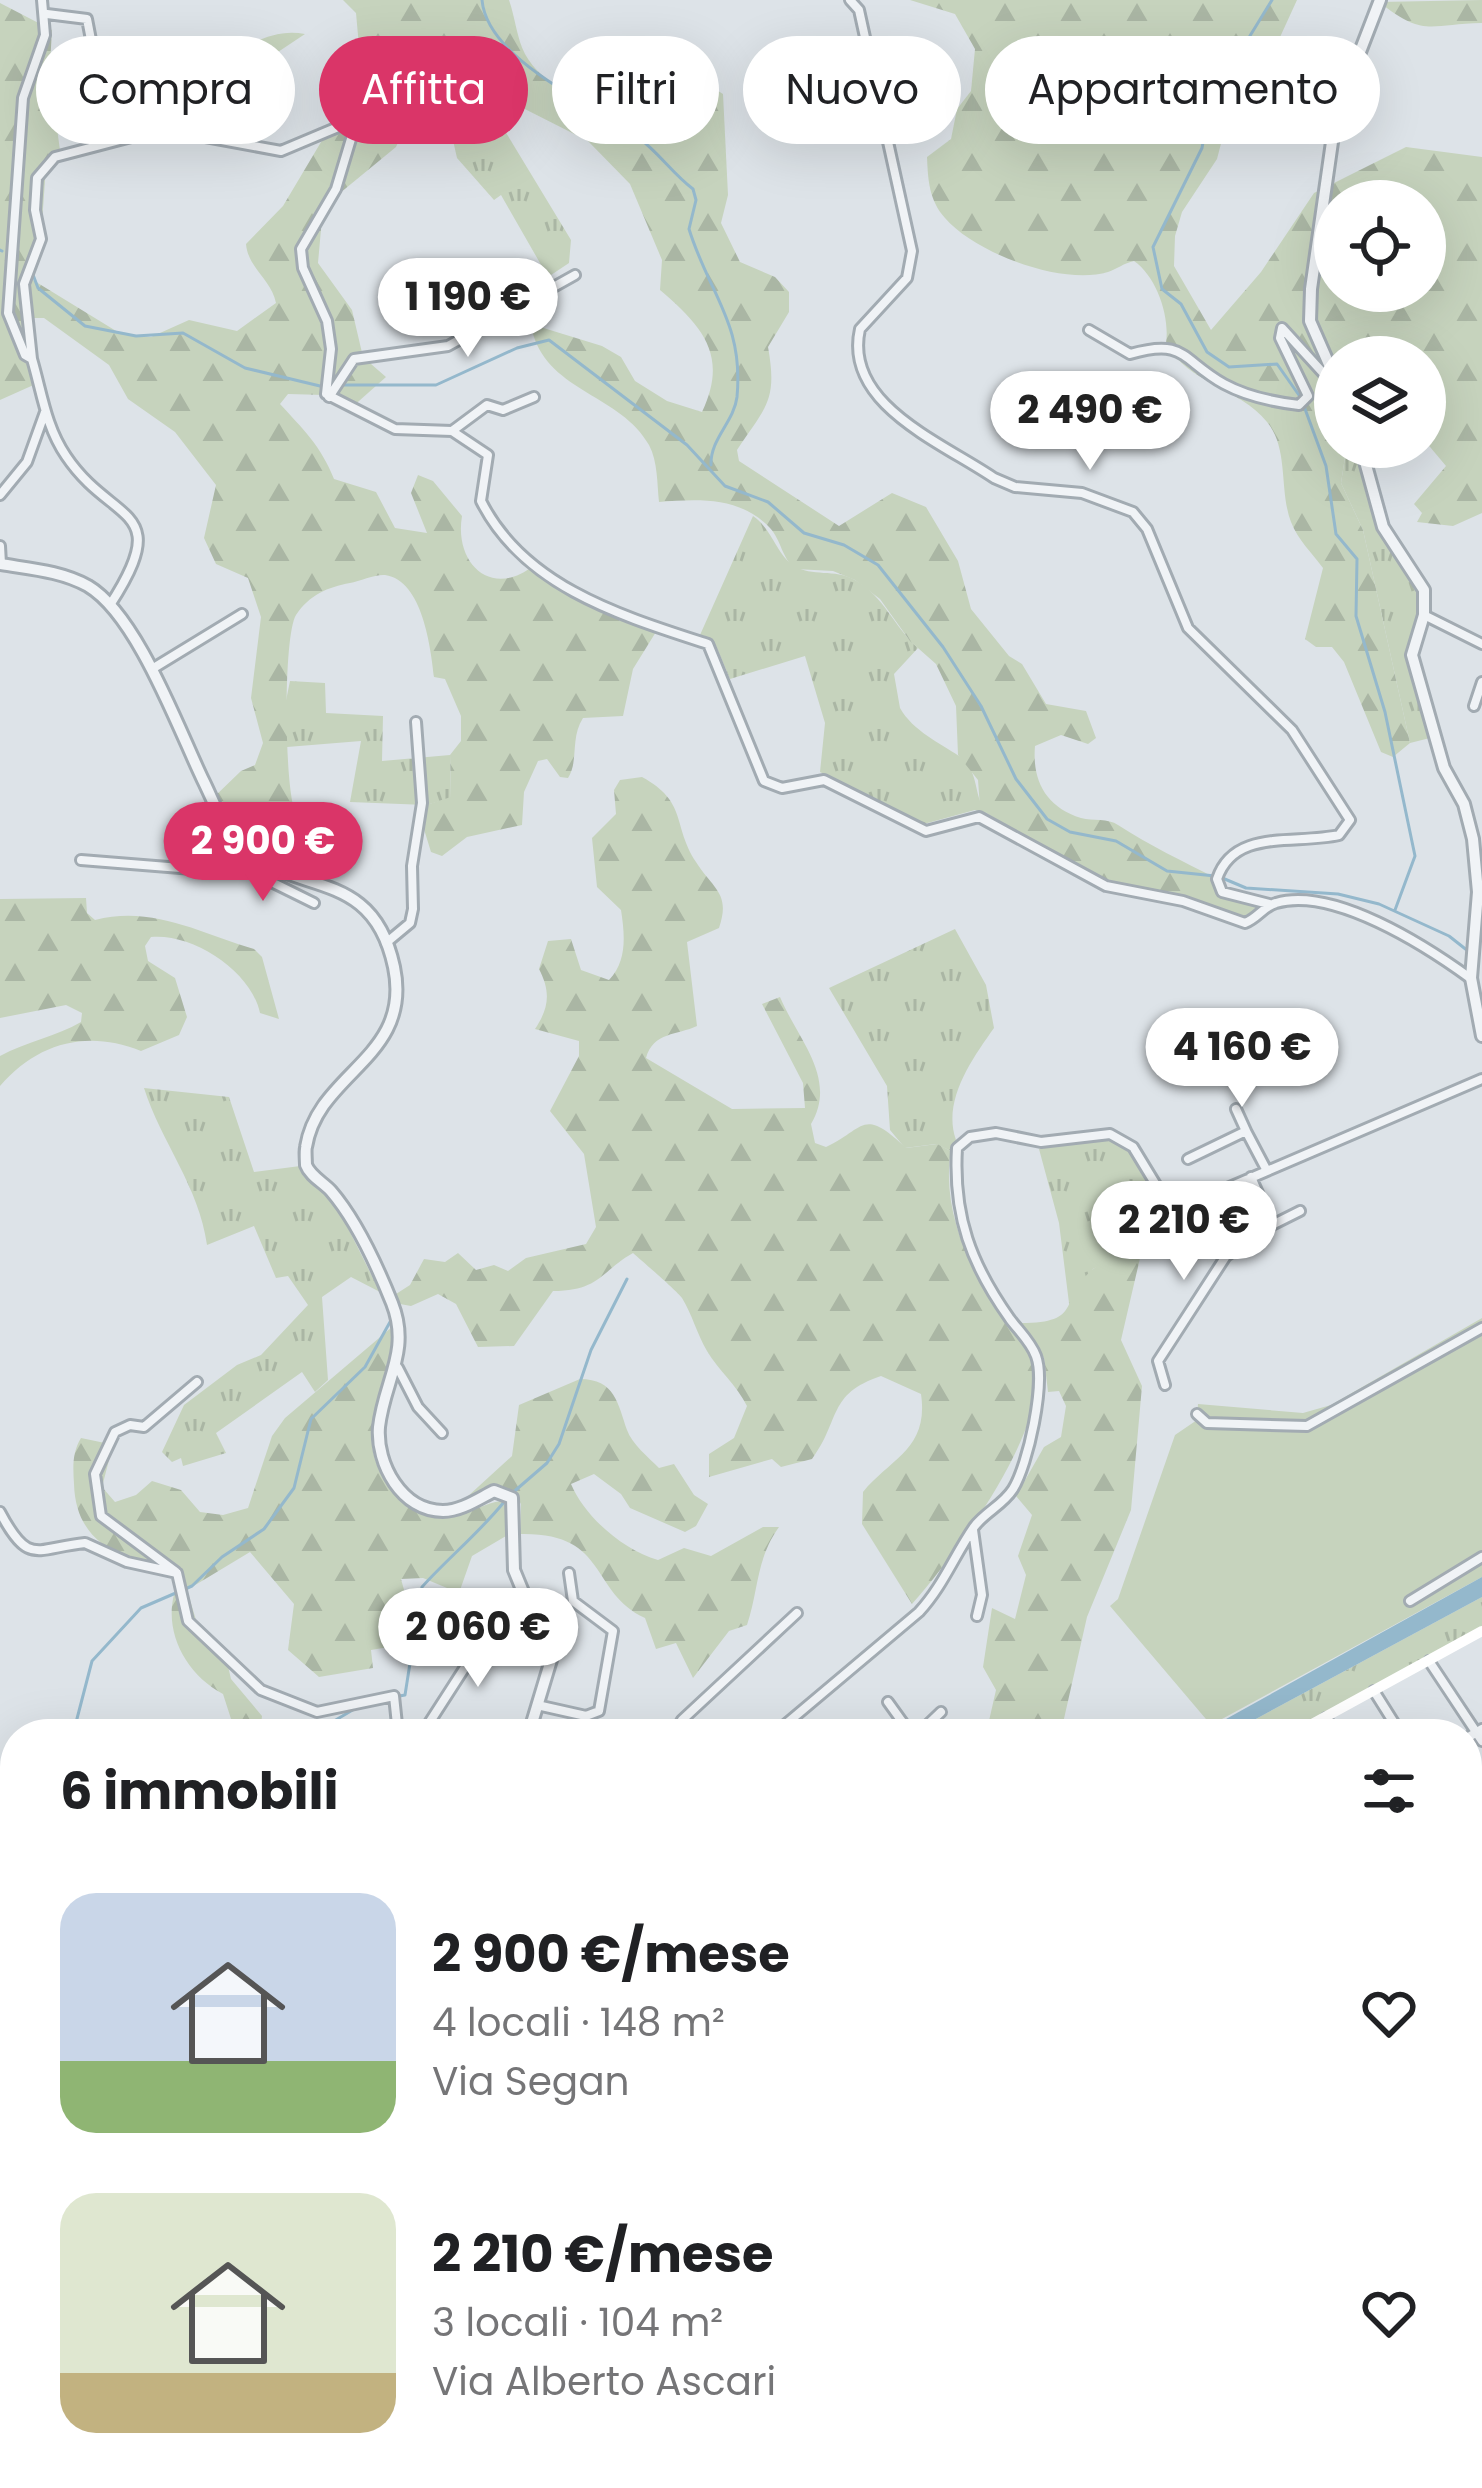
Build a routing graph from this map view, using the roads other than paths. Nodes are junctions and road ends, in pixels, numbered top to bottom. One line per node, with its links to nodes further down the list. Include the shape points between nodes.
1 (42, 0): 4 (street)
2 (850, 0): 34 (street, via 859,10 911,250 907,278 860,329 858,372 873,395 994,478 1082,493 1133,512 1147,530 1188,628 1292,730 1350,820 1339,835 1234,851 1217,879 1222,892)
3 (1380, 0): 10 (street, via 1336,114 1312,289)
4 (47, 14): 5 (street, via 87,19); 11 (street, via 23,98 8,313)
5 (90, 36)
6 (319, 134): 11 (street, via 281,152 162,129 55,157 38,178 41,239 24,284)
7 (347, 144): 13 (street, via 336,188 301,249 327,321)
8 (575, 275): 13 (street, via 448,346 354,359)
9 (1089, 330): 12 (street, via 1130,354 1168,346 1186,352 1203,372 1269,402 1303,404 1309,396 1282,328)
10 (1316, 336)
11 (32, 359): 15 (street)
12 (1314, 361)
13 (329, 397): 16 (street, via 394,429)
14 (534, 398): 16 (street, via 503,410 487,405)
15 (45, 410): 18 (street, via 27,462); 21 (street, via 69,462 132,518 141,544)
16 (452, 431): 34 (street, via 488,455 482,501 522,562 610,610 708,644 756,771 774,788 824,780 926,831 979,818 1106,886 1231,920 1256,919)
17 (1367, 468): 23 (street, via 1382,527 1421,581)
18 (0, 495)
19 (0, 546): 20 (street)
20 (0, 564): 21 (street, via 60,574)
21 (110, 604): 25 (street)
22 (242, 614): 25 (street)
23 (1424, 615): 24 (street); 32 (street, via 1412,655 1444,768 1469,819)
24 (1482, 644)
25 (150, 670): 29 (street, via 229,832)
26 (1482, 682): 27 (street)
27 (1474, 706)
28 (416, 722): 35 (street, via 422,803 413,909 410,923)
29 (251, 855): 31 (street); 35 (street, via 356,901)
30 (81, 860): 31 (street)
31 (241, 867): 33 (street)
32 (1480, 892): 36 (street)
33 (314, 903)
34 (1270, 904): 37 (street, via 1306,901 1370,919)
35 (386, 943): 48 (street, via 396,981 392,1027 320,1114 305,1148 307,1166 333,1193 389,1297)
36 (1479, 955): 37 (street)
37 (1471, 978): 38 (street)
38 (1482, 1036)
39 (1482, 1079): 43 (street)
40 (1236, 1109): 41 (street)
41 (1246, 1131): 42 (street); 43 (street)
42 (1187, 1159)
43 (1266, 1169): 44 (street)
44 (1251, 1177): 46 (street); 54 (street, via 1183,1207 1167,1203 1133,1148 1110,1134 1041,1142 996,1133 957,1148 954,1196 966,1247 1035,1352 1042,1394 1015,1486)
45 (1300, 1211): 46 (street)
46 (1272, 1225): 50 (street, via 1226,1256 1158,1361)
47 (1482, 1328): 51 (street, via 1307,1426 1207,1423)
48 (398, 1368): 52 (street); 66 (street, via 380,1424 390,1478 424,1508 452,1510 494,1491 512,1498 514,1570 551,1660)
49 (197, 1382): 56 (street, via 144,1426 115,1432 95,1474 100,1516)
50 (1165, 1385)
51 (1197, 1414)
52 (442, 1433)
53 (0, 1512): 56 (street, via 13,1537 33,1551 85,1543)
54 (973, 1528): 60 (street); 73 (street, via 919,1612)
55 (1482, 1557): 58 (street)
56 (177, 1573): 69 (street, via 188,1621 247,1681 317,1712 394,1696)
57 (569, 1573): 66 (street, via 573,1601 613,1631 599,1711 586,1716)
58 (1410, 1601)
59 (797, 1613): 72 (street)
60 (977, 1616)
61 (1482, 1631): 63 (main road)
62 (462, 1641): 70 (street, via 469,1661)
63 (1429, 1661): 64 (main road); 77 (street)
64 (1374, 1691): 68 (main road); 76 (street)
65 (888, 1702): 74 (street)
66 (536, 1705): 71 (street)
67 (940, 1712): 75 (street)
68 (1326, 1718)
69 (396, 1719)
70 (432, 1719)
71 (536, 1719)
72 (683, 1719)
73 (792, 1719)
74 (902, 1719)
75 (932, 1719)
76 (1392, 1719)
77 (1467, 1719)

